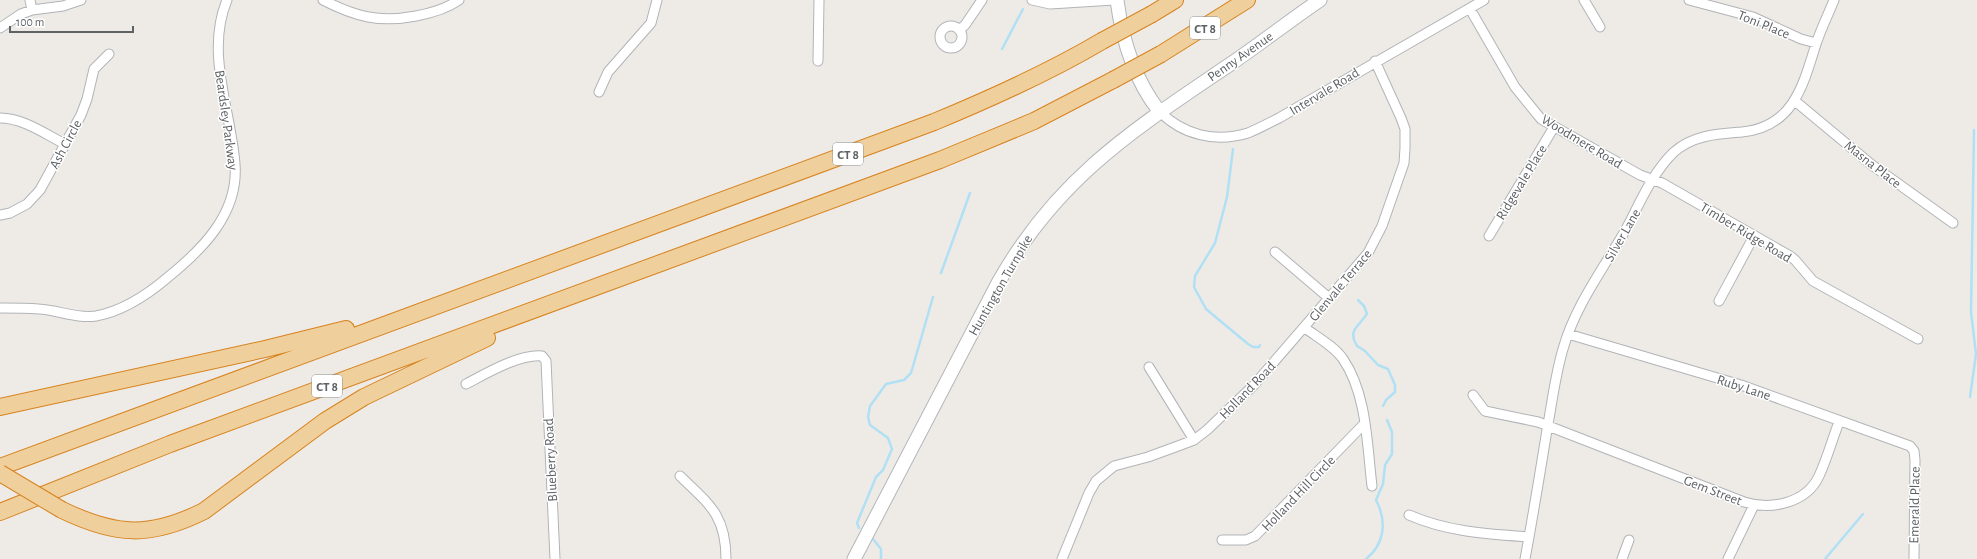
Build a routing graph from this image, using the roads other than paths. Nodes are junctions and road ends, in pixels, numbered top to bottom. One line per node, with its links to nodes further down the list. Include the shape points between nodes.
1 (30, 0): 19 (street)
2 (81, 0): 19 (street, via 63,6)
3 (227, 0): 43 (street, Beardsley Parkway, via 218,33 218,50 232,138 234,186 229,205 214,233 190,260 153,290 113,312 78,316 41,309)
4 (323, 0): 5 (street, via 352,14 384,20 432,13)
5 (459, 0)
6 (657, 0): 27 (street, via 651,22 608,72)
7 (819, 0): 25 (street)
8 (982, 0): 22 (street)
9 (1032, 0): 10 (street, via 1050,4)
10 (1116, 0): 29 (main road, via 1128,48 1144,89)
11 (1175, 0): 40 (highway, CT 8, bridge, via 1043,74 955,113)
12 (1247, 0): 39 (highway, CT 8, bridge, via 1161,54 1034,121 940,160)
13 (1320, 0): 29 (main road, Penny Avenue)
14 (1484, 0): 18 (street, Intervale Road)
15 (1584, 0): 20 (street)
16 (1688, 0): 23 (street, Toni Place, via 1753,17 1801,39)
17 (1834, 0): 23 (street, Silver Lane)
18 (1470, 9): 26 (street, Intervale Road); 31 (street, Woodmere Road, via 1515,86 1541,119)
19 (32, 10): 21 (street)
20 (1600, 27)
21 (0, 28)
22 (959, 30)
23 (1816, 43): 28 (street, Silver Lane)
24 (109, 54): 32 (street, Ash Circle, via 94,69 87,99)
25 (818, 61)
26 (1375, 61): 29 (street, Intervale Road, via 1279,118 1236,136 1191,133 1170,122); 41 (street, Glenvale Terrace, via 1405,129 1404,163 1376,241)
27 (599, 92)
28 (1795, 101): 33 (street, Silver Lane, via 1775,120 1763,127 1702,137 1682,146 1673,153); 35 (street, Masna Place, via 1872,165)
29 (1159, 111): 68 (main road, Huntington Turnpike, via 1106,152 1072,183 1019,247)
30 (0, 118): 32 (street, via 22,122)
31 (1554, 127): 33 (street, Woodmere Road, via 1640,175); 36 (street, Ridgevale Place)
32 (65, 144): 34 (street, Ash Circle, via 34,198 16,210)
33 (1653, 179): 37 (street, Timber Ridge Road); 45 (street, Silver Lane, via 1585,297)
34 (0, 215)
35 (1953, 223)
36 (1489, 236)
37 (1754, 236): 42 (street); 46 (street, Timber Ridge Road, via 1795,260 1813,281)
38 (1274, 252): 41 (street)
39 (656, 266): 57 (highway, bridge, via 598,295 529,320 458,351 364,397 325,421 204,512 184,521 153,530 118,530 88,522 62,510); 61 (highway, CT 8, via 170,444)
40 (527, 272): 50 (highway, via 363,325 257,351); 56 (highway, CT 8)
41 (1329, 298): 44 (street, Glenvale Terrace)
42 (1719, 301)
43 (0, 308)
44 (1305, 328): 52 (street, via 1328,344 1342,358 1358,393); 54 (street, Holland Road, via 1249,390)
45 (1568, 334): 51 (street, Ruby Lane, via 1741,385); 53 (street, Silver Lane, via 1554,384)
46 (1918, 339)
47 (1149, 367): 54 (street)
48 (466, 384): 66 (street, Blueberry Road, via 526,358 542,356 546,361)
49 (1473, 395): 53 (street, Gem Street, via 1485,411)
50 (0, 407)
51 (1839, 422): 55 (street, Ruby Lane, via 1904,443); 60 (street, Gem Street, via 1819,477 1812,487 1790,501 1774,506)
52 (1364, 424): 59 (street); 64 (street, Holland Hill Circle, via 1255,536 1246,540)
53 (1548, 426): 60 (street, Gem Street); 63 (street, Silver Lane)
54 (1194, 440): 69 (street, Holland Road, via 1114,466 1096,481)
55 (1914, 451): 73 (street, Emerald Place)
56 (0, 467)
57 (0, 474)
58 (680, 476): 67 (street, via 717,515 724,533)
59 (1372, 486)
60 (1754, 505): 72 (street)
61 (0, 512)
62 (1409, 515): 63 (street, via 1468,533)
63 (1529, 537): 70 (street, Silver Lane)
64 (1222, 540)
65 (1629, 540): 71 (street)
66 (555, 559)
67 (726, 559)
68 (854, 559)
69 (1062, 559)
70 (1525, 559)
71 (1622, 559)
72 (1728, 559)
73 (1914, 559)

